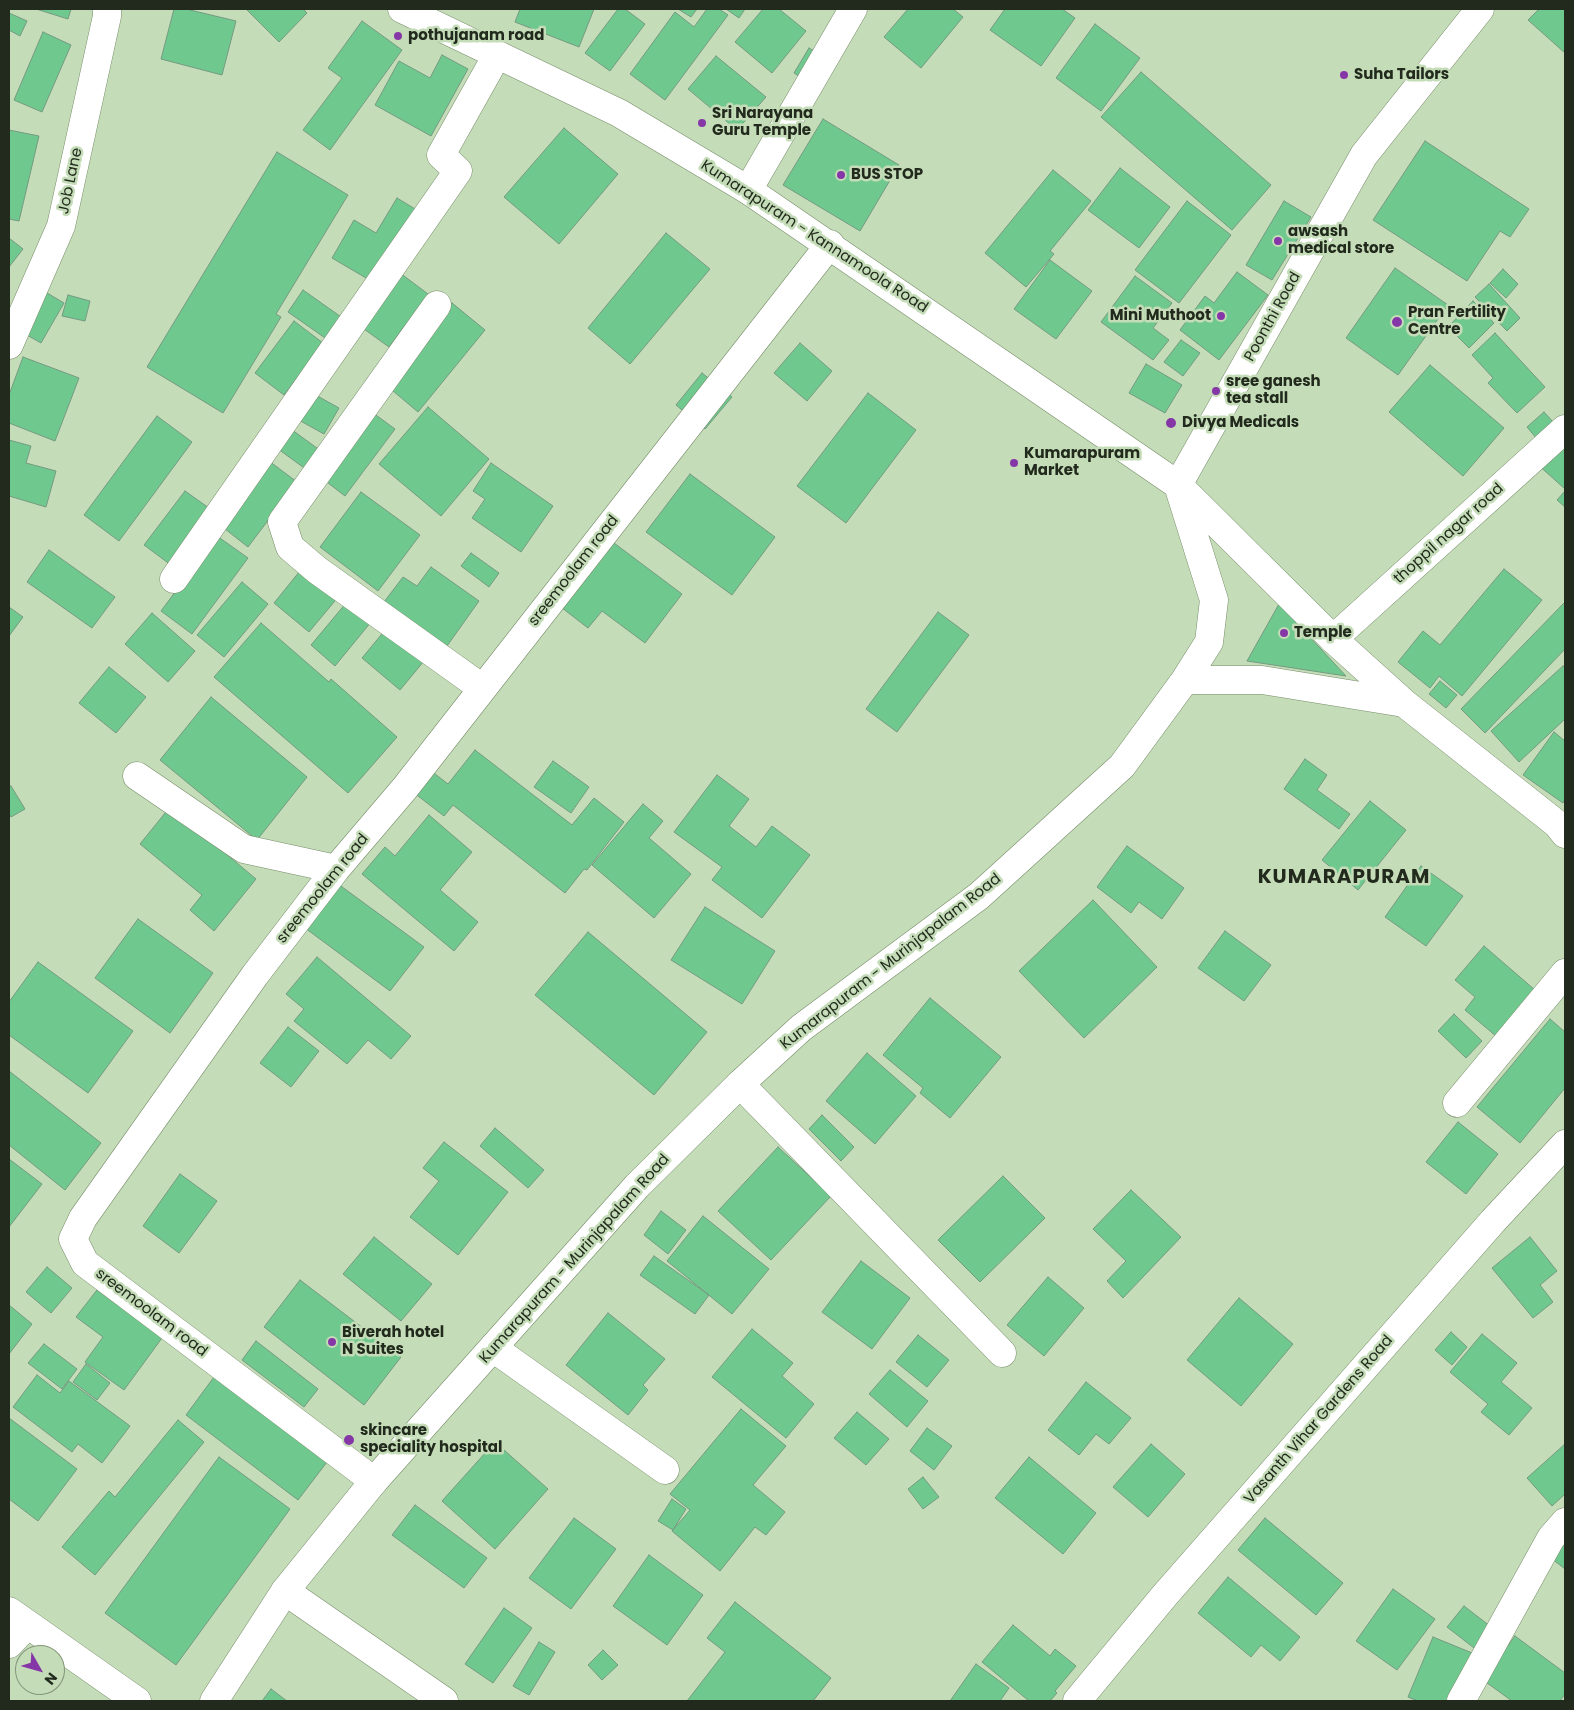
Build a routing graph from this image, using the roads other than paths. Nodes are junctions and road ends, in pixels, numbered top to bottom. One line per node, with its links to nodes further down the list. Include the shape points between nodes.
1 (107, 9): 9 (street, Job Lane, via 61,226)
2 (402, 9): 5 (street, Kumarapuram - Kannamoola Road)
3 (853, 9): 6 (street)
4 (1480, 9): 11 (street, Poonthi Road, via 1364,155)
5 (497, 55): 6 (street, Kumarapuram - Kannamoola Road, via 619,114); 12 (street, via 441,155 458,171)
6 (748, 190): 7 (street, Kumarapuram - Kannamoola Road)
7 (830, 244): 11 (street, Kumarapuram - Kannamoola Road); 15 (street, sreemoolam road)
8 (437, 305): 15 (street, via 282,522 290,547 317,570)
9 (9, 345)
10 (1565, 429): 13 (street, thoppil nagar road)
11 (1178, 485): 13 (street, Kumarapuram - Kannamoola Road); 14 (street, Kumarapuram - Murinjapalam Road, via 1214,600 1208,642)
12 (174, 579)
13 (1333, 639): 16 (street, Kumarapuram - Kannamoola Road)
14 (1185, 680): 16 (street, via 1262,680); 21 (street, Kumarapuram - Murinjapalam Road, via 1122,766 979,896 801,1028)
15 (482, 688): 19 (street, sreemoolam road, via 405,788)
16 (1404, 703): 18 (street, Kumarapuram - Kannamoola Road)
17 (137, 776): 19 (street, via 244,849)
18 (1562, 824)
19 (336, 869): 27 (street, sreemoolam road, via 255,975 82,1218 73,1238 86,1263)
20 (1565, 974): 22 (street)
21 (740, 1084): 24 (street, Kumarapuram - Murinjapalam Road, via 637,1186); 25 (street)
22 (1457, 1103)
23 (1565, 1144): 34 (street, Vasanth Vihar Gardens Road, via 1178,1580)
24 (493, 1348): 26 (street); 27 (street, Kumarapuram - Murinjapalam Road)
25 (1002, 1353)
26 (665, 1470)
27 (374, 1481): 29 (street, Kumarapuram - Murinjapalam Road)
28 (1565, 1522): 35 (street, via 1551,1538)
29 (285, 1591): 32 (street, Kumarapuram - Murinjapalam Road); 33 (street)
30 (15, 1627): 31 (street)
31 (137, 1701)
32 (214, 1701)
33 (444, 1701)
34 (1077, 1701)
35 (1461, 1701)

